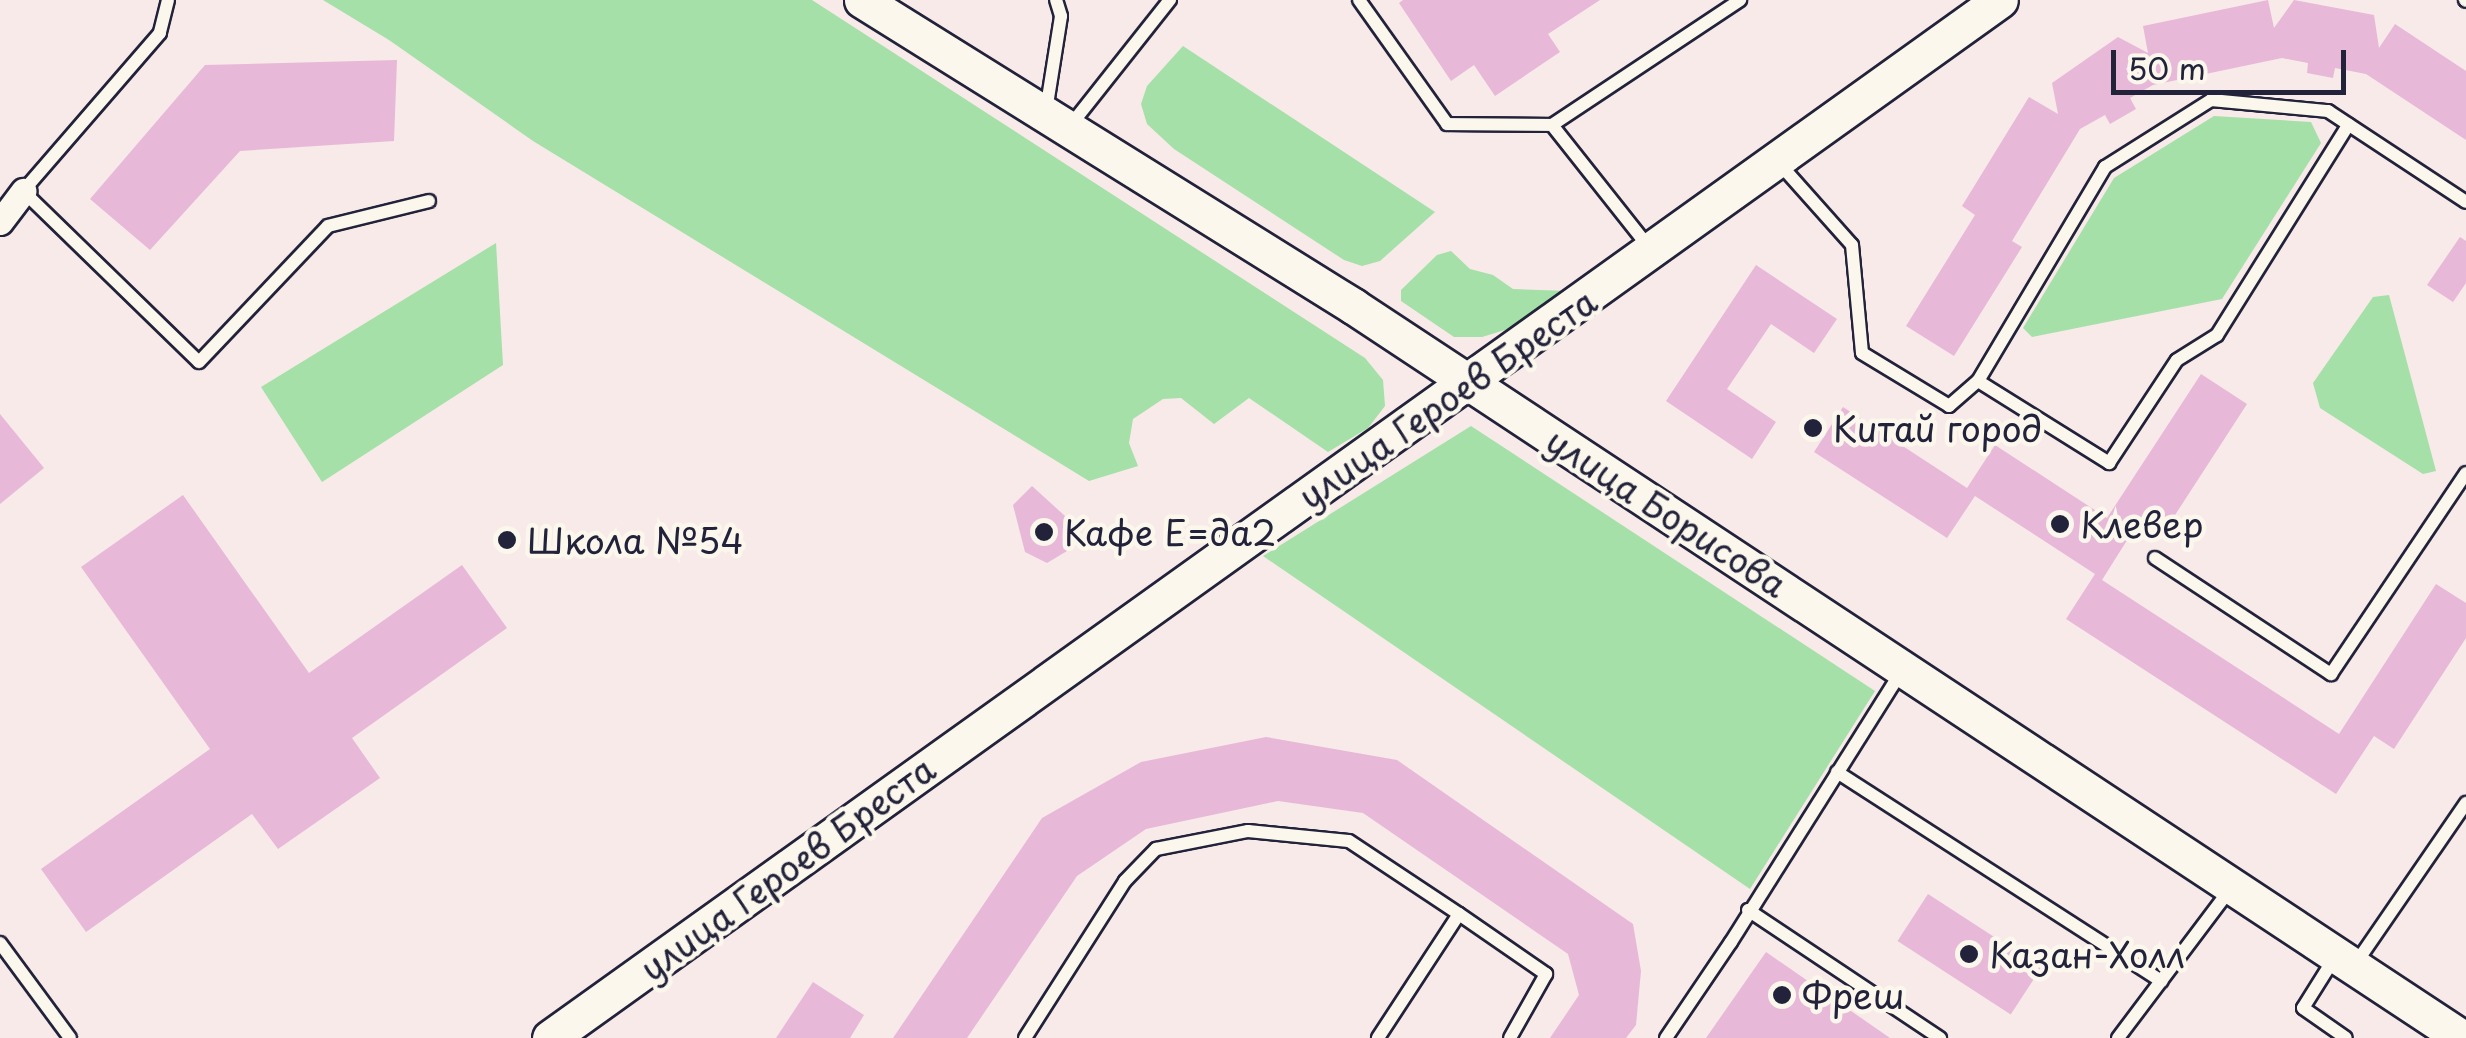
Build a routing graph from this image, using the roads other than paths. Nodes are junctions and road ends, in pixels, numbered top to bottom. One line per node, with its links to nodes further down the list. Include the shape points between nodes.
1 (168, 0): 12 (lane, via 160,33)
2 (862, 0): 8 (main road, улица Борисова)
3 (1056, 0): 8 (lane)
4 (1170, 0): 8 (lane)
5 (1360, 0): 9 (lane, via 1447,124)
6 (1740, 0): 9 (lane)
7 (2000, 0): 11 (main road, улица Героев Бреста)
8 (1057, 121): 18 (main road, улица Борисова)
9 (1552, 125): 16 (lane)
10 (2348, 125): 14 (lane); 17 (lane, via 2328,112 2211,100 2104,167); 17 (lane, via 2218,334 2177,360 2109,463)
11 (1778, 162): 16 (main road, улица Героев Бреста); 17 (lane, via 1852,245 1862,354 1948,406)
12 (22, 192): 13 (lane, via 199,362 328,226); 15 (street)
13 (428, 201)
14 (2466, 202)
15 (0, 222)
16 (1652, 252): 18 (main road, улица Героев Бреста)
17 (1978, 381)
18 (1469, 384): 21 (main road, улица Борисова); 31 (main road, улица Героев Бреста)
19 (2466, 472): 20 (lane, via 2332,674)
20 (2156, 558)
21 (1904, 667): 22 (lane); 24 (main road, улица Борисова)
22 (1836, 772): 25 (lane); 29 (lane)
23 (2466, 803): 28 (lane)
24 (2232, 886): 28 (main road, улица Борисова); 29 (lane)
25 (1748, 910): 35 (lane); 36 (lane)
26 (1459, 914): 32 (lane, via 1349,841 1248,832 1156,850 1126,881); 33 (lane); 34 (lane, via 1546,974)
27 (0, 943): 30 (lane)
28 (2345, 961): 38 (lane, via 2303,1008); 39 (main road, улица Борисова)
29 (2161, 981): 37 (lane)
30 (70, 1038)
31 (550, 1038)
32 (1025, 1038)
33 (1378, 1038)
34 (1510, 1038)
35 (1666, 1038)
36 (1940, 1038)
37 (2118, 1038)
38 (2346, 1038)
39 (2462, 1038)

